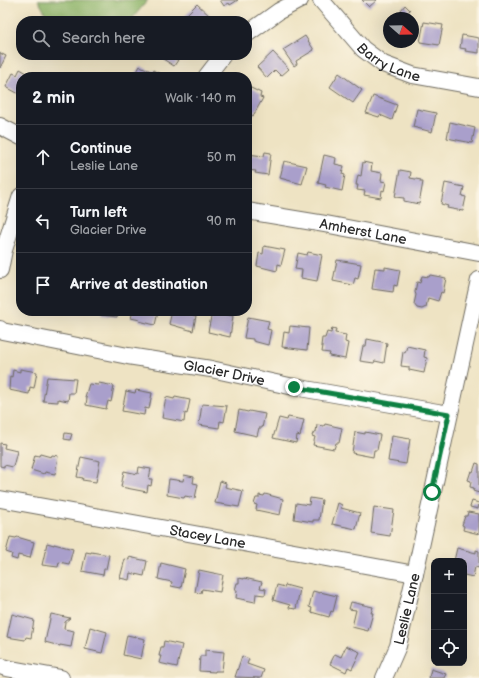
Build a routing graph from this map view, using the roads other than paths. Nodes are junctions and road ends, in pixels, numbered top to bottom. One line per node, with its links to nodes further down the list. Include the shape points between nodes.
1 (300, 0): 3 (street)
2 (321, 0): 6 (street, Barry Lane, via 363,49 383,64 412,75)
3 (252, 30)
4 (219, 60): 5 (street)
5 (210, 72)
6 (479, 87)
7 (0, 126): 8 (street)
8 (16, 134)
9 (16, 212): 12 (street)
10 (252, 212): 11 (street, Amherst Lane)
11 (479, 253)
12 (0, 270)
13 (479, 280): 15 (street, Leslie Lane)
14 (0, 329): 15 (street, Glacier Drive, via 128,356)
15 (449, 414): 17 (street, Leslie Lane)
16 (0, 499): 17 (street, Stacey Lane)
17 (415, 574): 20 (street, Leslie Lane, via 398,646)
18 (0, 666): 19 (street)
19 (61, 678)
20 (384, 678)

